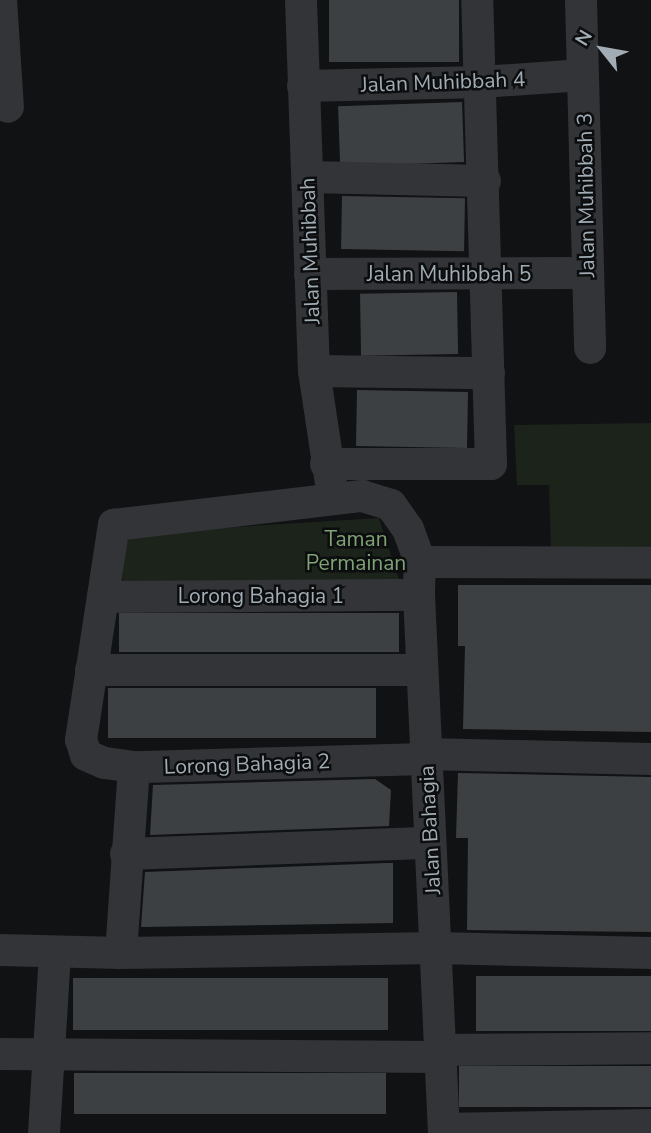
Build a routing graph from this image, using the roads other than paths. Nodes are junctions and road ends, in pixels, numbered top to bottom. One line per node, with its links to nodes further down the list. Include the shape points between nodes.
1 (1, 0): 8 (street)
2 (301, 0): 7 (street, Jalan Muhibbah)
3 (477, 0): 6 (street)
4 (580, 0): 5 (street, Jalan Muhibbah 3)
5 (583, 75): 6 (street, Jalan Muhibbah 4); 11 (street, Jalan Muhibbah 3)
6 (482, 82): 7 (street, Jalan Muhibbah 4); 10 (street)
7 (303, 86): 9 (street, Jalan Muhibbah)
8 (8, 107)
9 (308, 177): 10 (street); 12 (street, Jalan Muhibbah)
10 (485, 181): 13 (street)
11 (587, 273): 13 (street, Jalan Muhibbah 5); 14 (street, Jalan Muhibbah 3)
12 (310, 274): 13 (street, Jalan Muhibbah 5); 15 (street, Jalan Muhibbah)
13 (486, 275): 16 (street)
14 (590, 348)
15 (314, 371): 16 (street); 17 (street, Jalan Muhibbah)
16 (489, 373): 17 (street, via 491,464)
17 (326, 464): 18 (street, Jalan Muhibbah)
18 (335, 500): 19 (street, Jalan Bahagia, via 362,496 391,505 408,529); 22 (street, via 114,524)
19 (420, 562): 20 (street); 21 (street, Jalan Bahagia)
20 (651, 563)
21 (419, 595): 22 (street, Lorong Bahagia 1); 24 (street, Jalan Bahagia)
22 (103, 597): 23 (street)
23 (91, 670): 24 (street); 27 (street, Lorong Bahagia 2, via 81,740 86,755)
24 (422, 670): 25 (street, Jalan Bahagia)
25 (426, 757): 26 (street, Lorong Bahagia 2); 27 (street, Lorong Bahagia 2); 28 (street, Jalan Bahagia)
26 (651, 759)
27 (134, 768): 29 (street)
28 (430, 843): 29 (street); 30 (street, Jalan Bahagia)
29 (126, 855): 33 (street)
30 (435, 948): 33 (street); 34 (street); 37 (street, Jalan Bahagia)
31 (0, 950): 32 (street)
32 (55, 953): 33 (street); 38 (street)
33 (121, 953)
34 (651, 953)
35 (651, 1048): 37 (street)
36 (0, 1054): 38 (street)
37 (440, 1054): 38 (street); 40 (street, Jalan Bahagia)
38 (49, 1055): 41 (street)
39 (651, 1125): 40 (street)
40 (444, 1131)
41 (44, 1133)

